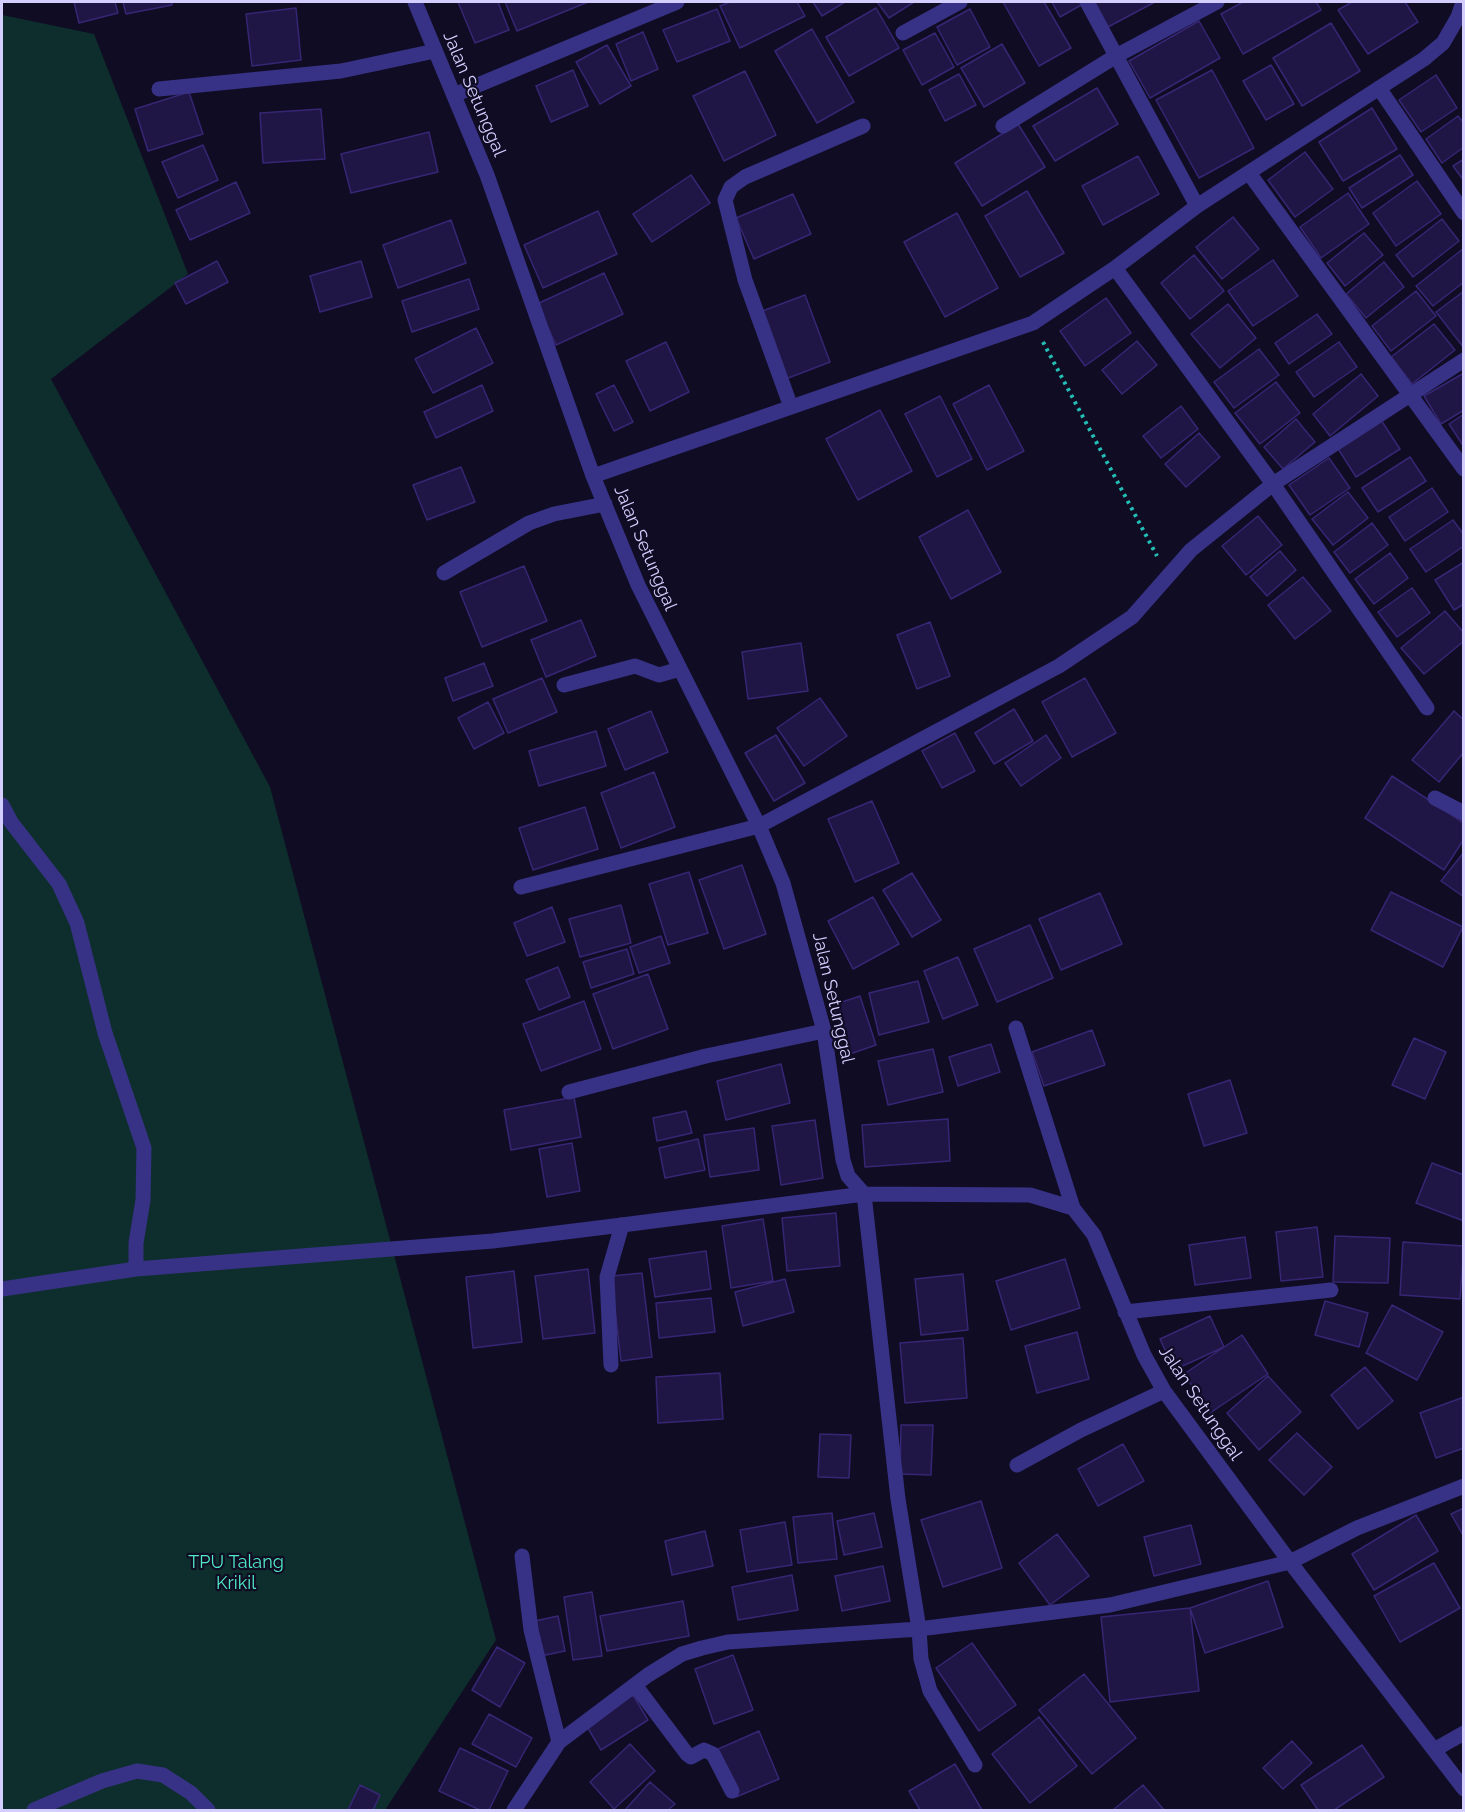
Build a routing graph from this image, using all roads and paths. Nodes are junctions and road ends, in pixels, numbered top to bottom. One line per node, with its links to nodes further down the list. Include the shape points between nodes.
1 (415, 2): 8 (street, Jalan Setunggal)
2 (677, 2): 12 (street)
3 (960, 2): 7 (street)
4 (1087, 2): 9 (street)
5 (1217, 2): 9 (street)
6 (1463, 2): 10 (street, via 1443,43)
7 (903, 33)
8 (435, 51): 11 (street, via 341,71); 12 (street, Jalan Setunggal)
9 (1116, 56): 14 (street); 16 (street)
10 (1379, 88): 15 (street); 17 (street)
11 (159, 89)
12 (454, 95): 24 (street, Jalan Setunggal, via 487,175)
13 (862, 126): 22 (street, via 745,177 731,187 725,200 745,280)
14 (1003, 126)
15 (1249, 172): 16 (street); 21 (street)
16 (1197, 206): 18 (street)
17 (1464, 213)
18 (1115, 268): 19 (street); 25 (street)
19 (1033, 323): 22 (street); 28 (path)
20 (1464, 360): 21 (street)
21 (1411, 396): 23 (street); 25 (street)
22 (791, 407): 24 (street)
23 (1464, 469)
24 (594, 476): 26 (street, Jalan Setunggal)
25 (1273, 484): 28 (street, via 1191,550); 31 (street)
26 (605, 504): 27 (street, via 529,523); 29 (street, Jalan Setunggal, via 638,585)
27 (444, 573)
28 (1168, 577): 35 (street, via 1132,617 1059,666)
29 (680, 669): 30 (street, via 659,675 635,666); 35 (street, Jalan Setunggal)
30 (564, 685)
31 (1426, 708)
32 (1435, 798): 34 (street)
33 (2, 805): 43 (street, via 59,884 77,923 105,1033 144,1148)
34 (1464, 813)
35 (759, 826): 36 (street); 38 (street, Jalan Setunggal, via 795,919)
36 (521, 887)
37 (1016, 1028): 41 (street)
38 (824, 1031): 39 (street, via 706,1056); 40 (street, Jalan Setunggal, via 843,1160 848,1176)
39 (569, 1092)
40 (864, 1194): 41 (street, via 1030,1195); 42 (street); 53 (street, via 897,1499)
41 (1073, 1208): 46 (street, Jalan Setunggal, via 1102,1250)
42 (622, 1225): 43 (street, via 493,1241); 47 (street, via 607,1277)
43 (136, 1269): 44 (street)
44 (2, 1289)
45 (1331, 1290): 46 (street)
46 (1125, 1312): 48 (street, Jalan Setunggal)
47 (611, 1365)
48 (1164, 1391): 49 (street); 52 (street, Jalan Setunggal)
49 (1017, 1465)
50 (1464, 1486): 52 (street, via 1357,1528)
51 (522, 1556): 56 (street, via 531,1630)
52 (1290, 1562): 53 (street, via 1110,1605); 57 (street, Jalan Setunggal)
53 (919, 1629): 54 (street, via 728,1642 682,1654); 58 (street, via 921,1659 930,1691)
54 (635, 1685): 56 (street); 60 (street, via 687,1754 691,1757 704,1750 713,1754)
55 (1464, 1733): 57 (street)
56 (559, 1742): 63 (street)
57 (1434, 1750): 59 (street, Jalan Setunggal)
58 (975, 1765)
59 (1464, 1789)
60 (732, 1791)
61 (34, 1810): 62 (street, via 102,1781 137,1771 162,1775 191,1793)
62 (208, 1810)
63 (514, 1810)

